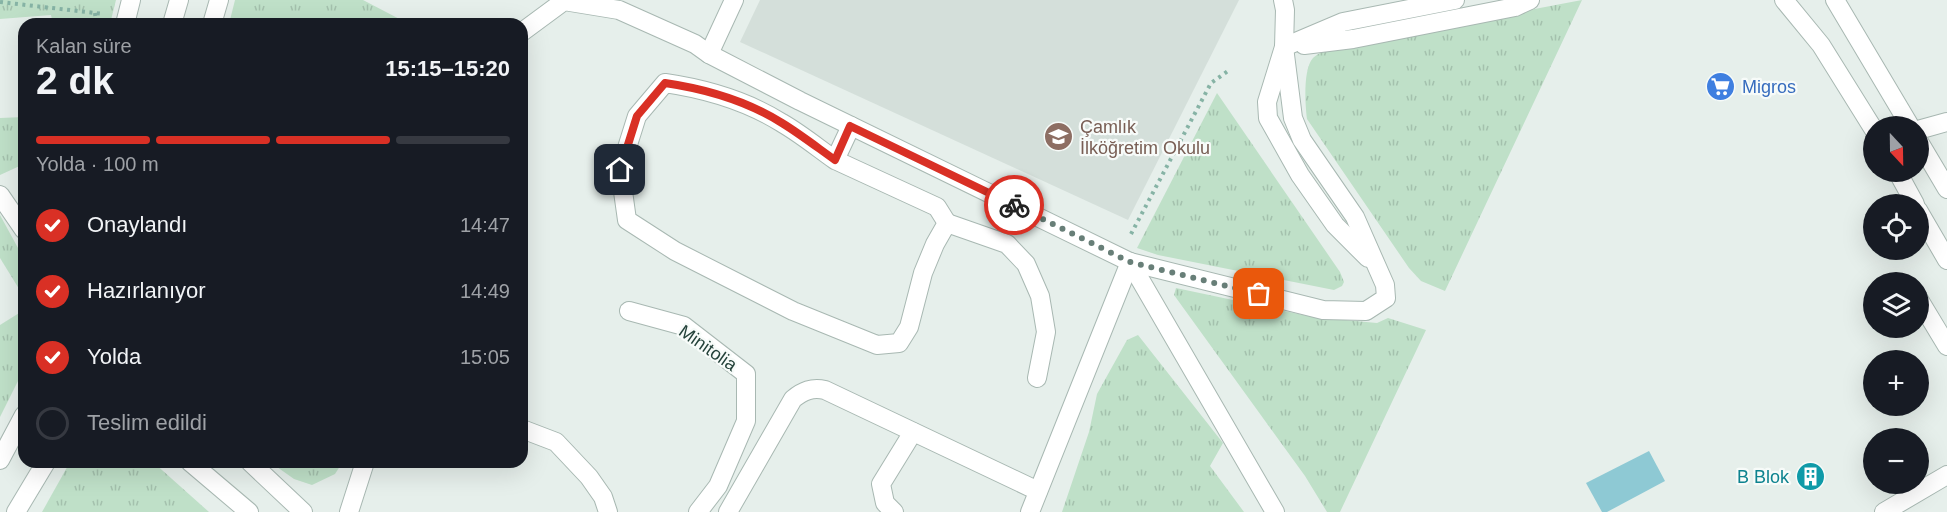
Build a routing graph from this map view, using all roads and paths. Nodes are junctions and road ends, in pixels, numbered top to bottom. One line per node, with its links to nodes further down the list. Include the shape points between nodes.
1 (131, 0): 12 (street)
2 (179, 0): 13 (street)
3 (219, 0): 14 (street)
4 (734, 0): 17 (street)
5 (1283, 0): 16 (street)
6 (1455, 0): 16 (street, via 1343,22)
7 (1530, 0): 16 (street, via 1515,7 1353,39)
8 (1784, 0): 19 (street, via 1821,45)
9 (1835, 0): 20 (street)
10 (0, 2): 11 (path, via 96,13)
11 (96, 18)
12 (126, 18)
13 (174, 18)
14 (214, 18)
15 (528, 28): 17 (street, via 564,1 619,10)
16 (1284, 47): 33 (street, via 1293,118 1302,140 1355,217); 33 (street, via 1267,102 1268,118 1300,175 1335,225)
17 (709, 54): 22 (street)
18 (1228, 71): 31 (path, via 1211,83)
19 (1865, 116)
20 (1904, 116)
21 (1947, 122): 23 (street)
22 (850, 126): 25 (street); 31 (street)
23 (1929, 127)
24 (1929, 159): 26 (street)
25 (835, 160): 29 (street, via 937,207); 29 (street, via 754,108 700,88 665,83 637,116 620,170 627,220 675,251 783,306 877,345 899,343 909,327 923,273)
26 (1947, 189)
27 (0, 195): 28 (street)
28 (18, 221)
29 (947, 223): 37 (street, via 1007,244 1026,264 1040,296 1046,332)
30 (1929, 229): 32 (street)
31 (1124, 259): 33 (street, via 1343,312 1366,311 1386,298 1385,285); 47 (street); 57 (street)
32 (1947, 260)
33 (1374, 263)
34 (629, 311): 53 (street, Minitolia, via 684,327 746,374 746,421 718,486)
35 (1929, 316): 36 (street)
36 (1947, 346)
37 (1037, 378)
38 (18, 426): 41 (street)
39 (528, 431): 52 (street, via 556,442 589,477)
40 (913, 432): 47 (street); 54 (street, via 825,390 802,392 794,399); 55 (street, via 881,484 885,502)
41 (0, 460)
42 (42, 468): 48 (street)
43 (197, 468): 49 (street)
44 (256, 468): 50 (street)
45 (363, 468): 51 (street)
46 (1947, 475): 58 (street)
47 (1038, 491): 56 (street)
48 (16, 512)
49 (249, 512)
50 (303, 512)
51 (349, 512)
52 (608, 512)
53 (698, 512)
54 (728, 512)
55 (894, 512)
56 (1030, 512)
57 (1275, 512)
58 (1884, 512)

